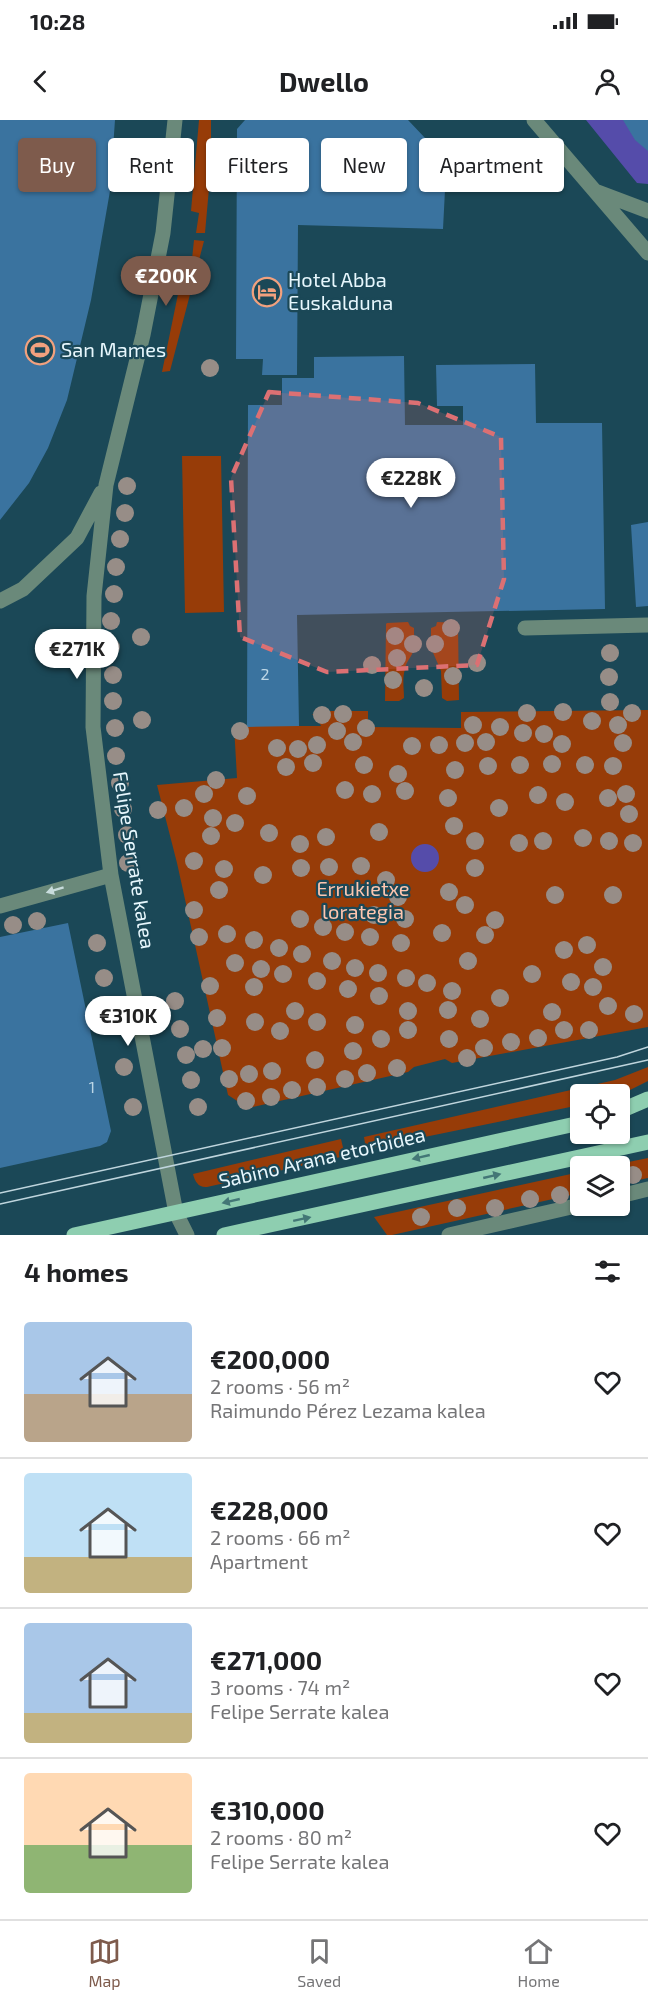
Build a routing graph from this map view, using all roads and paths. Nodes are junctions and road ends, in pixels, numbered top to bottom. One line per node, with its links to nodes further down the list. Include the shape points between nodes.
1 (175, 120): 6 (street, via 163,232 143,335)
2 (534, 120): 3 (street)
3 (594, 191): 4 (street); 5 (street)
4 (648, 211)
5 (648, 253)
6 (106, 485): 7 (street, via 77,538 23,589); 10 (street, Felipe Serrate kalea, via 94,596 93,728)
7 (0, 601)
8 (648, 627): 9 (street)
9 (525, 628)
10 (111, 874): 11 (street, one-way to 11); 19 (street, Felipe Serrate kalea)
11 (0, 906)
12 (648, 1099): 13 (main road)
13 (630, 1107)
14 (570, 1125): 19 (main road, Sabino Arana etorbidea, one-way to 19)
15 (648, 1142): 22 (main road, one-way to 15)
16 (648, 1190): 17 (street)
17 (630, 1194)
18 (570, 1207): 23 (street)
19 (176, 1213): 20 (main road, Sabino Arana etorbidea); 21 (street, Felipe Serrate kalea)
20 (74, 1235)
21 (187, 1235)
22 (224, 1235)
23 (449, 1235)

